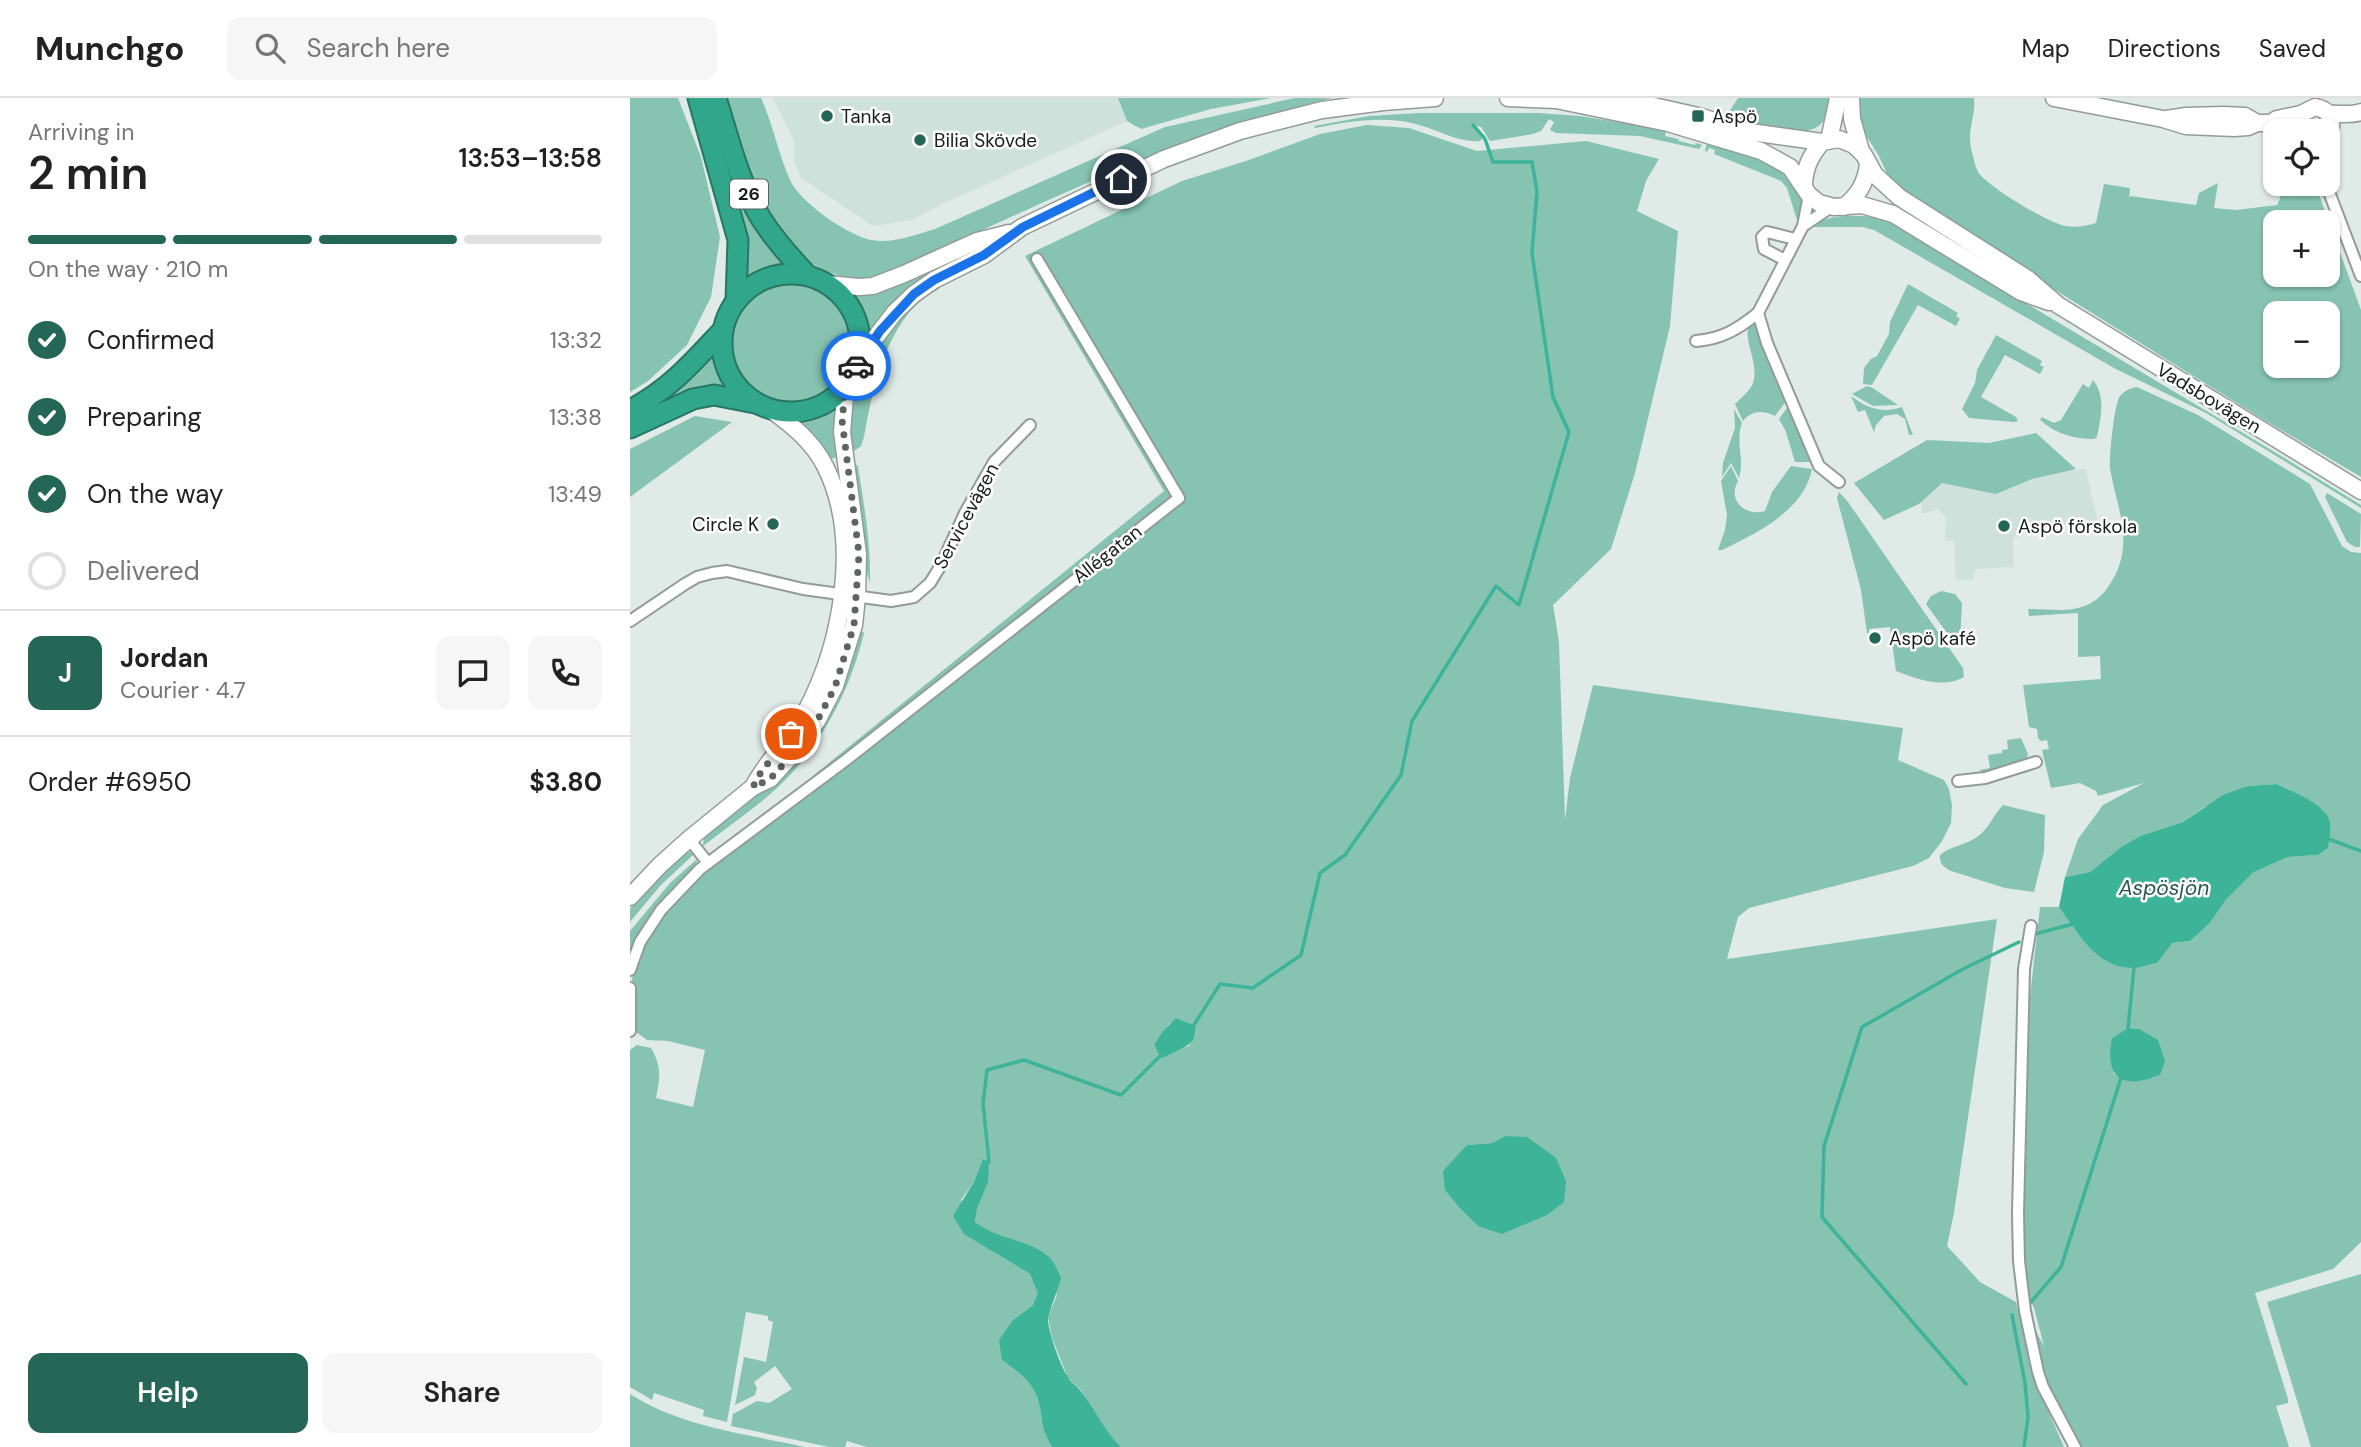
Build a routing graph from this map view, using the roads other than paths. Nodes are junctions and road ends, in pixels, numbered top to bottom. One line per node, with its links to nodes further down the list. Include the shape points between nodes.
1 (698, 98): 27 (highway, 26, via 738,240)
2 (716, 98): 24 (highway, 26, via 749,195 762,220)
3 (1436, 98): 20 (main road, via 1322,110 1240,131 1164,159)
4 (1508, 98): 8 (main road)
5 (1838, 98): 14 (main road)
6 (1851, 98): 15 (main road, via 1852,119)
7 (2054, 98): 12 (main road, via 2163,119 2224,115)
8 (1556, 100): 14 (main road, via 1622,99 1750,132); 16 (main road, via 1668,123 1761,151 1790,167)
9 (2356, 113): 13 (main road)
10 (2304, 119): 11 (main road, via 2315,107)
11 (2326, 119)
12 (2263, 123)
13 (2340, 123)
14 (1825, 141): 15 (main road, via 1849,142); 16 (main road, via 1807,166)
15 (1865, 158): 18 (main road, via 1864,183 1852,200); 28 (main road, Vadsbovägen, via 1875,175 1899,197 2028,279)
16 (1807, 191): 18 (main road, via 1819,203); 19 (street)
17 (2331, 196): 25 (street)
18 (1837, 207): 19 (street); 28 (main road, Vadsbovägen, via 1862,205 1893,214 2021,292)
19 (1803, 226): 21 (street)
20 (1014, 232): 26 (main road, via 977,241 873,286); 32 (main road, via 984,255 914,294)
21 (1796, 239): 23 (street); 23 (street, via 1768,232 1762,237 1763,249)
22 (1037, 259): 45 (street, Allégatan, via 1179,498)
23 (1785, 260): 29 (street)
24 (807, 275): 26 (highway, 26); 27 (highway, 26, via 768,277)
25 (2361, 276)
26 (827, 284): 32 (highway, 26, via 847,301 855,317 860,334)
27 (736, 301): 30 (highway, 26)
28 (2058, 305): 39 (main road, Vadsbovägen)
29 (1758, 313): 31 (street, via 1723,336); 38 (street, via 1819,466)
30 (722, 331): 34 (highway, via 722,355 731,378); 35 (highway, 26, via 680,377)
31 (1696, 341)
32 (858, 360): 33 (highway, 26)
33 (846, 385): 34 (highway, 26, via 831,400 812,409 791,412); 40 (main road, via 842,432 859,554)
34 (763, 406): 37 (highway, 26, via 714,395 694,399); 40 (main road, via 789,423 824,464 841,521)
35 (630, 410)
36 (1030, 425): 40 (street, Servicevägen, via 994,462 923,591 898,601)
37 (630, 428)
38 (1839, 482)
39 (2361, 491)
40 (850, 596): 41 (street, Servicevägen, via 727,571 697,577); 44 (main road, via 854,625 835,687 822,712 770,779 753,787)
41 (630, 621)
42 (2036, 762): 43 (street)
43 (1958, 781)
44 (689, 839): 45 (street); 46 (main road)
45 (708, 863): 48 (street, via 661,910 640,942)
46 (630, 897)
47 (2031, 926): 51 (street, via 2024,969 2019,1261 2041,1379)
48 (630, 970)
49 (630, 988): 50 (street)
50 (630, 1031)
51 (2075, 1447)

